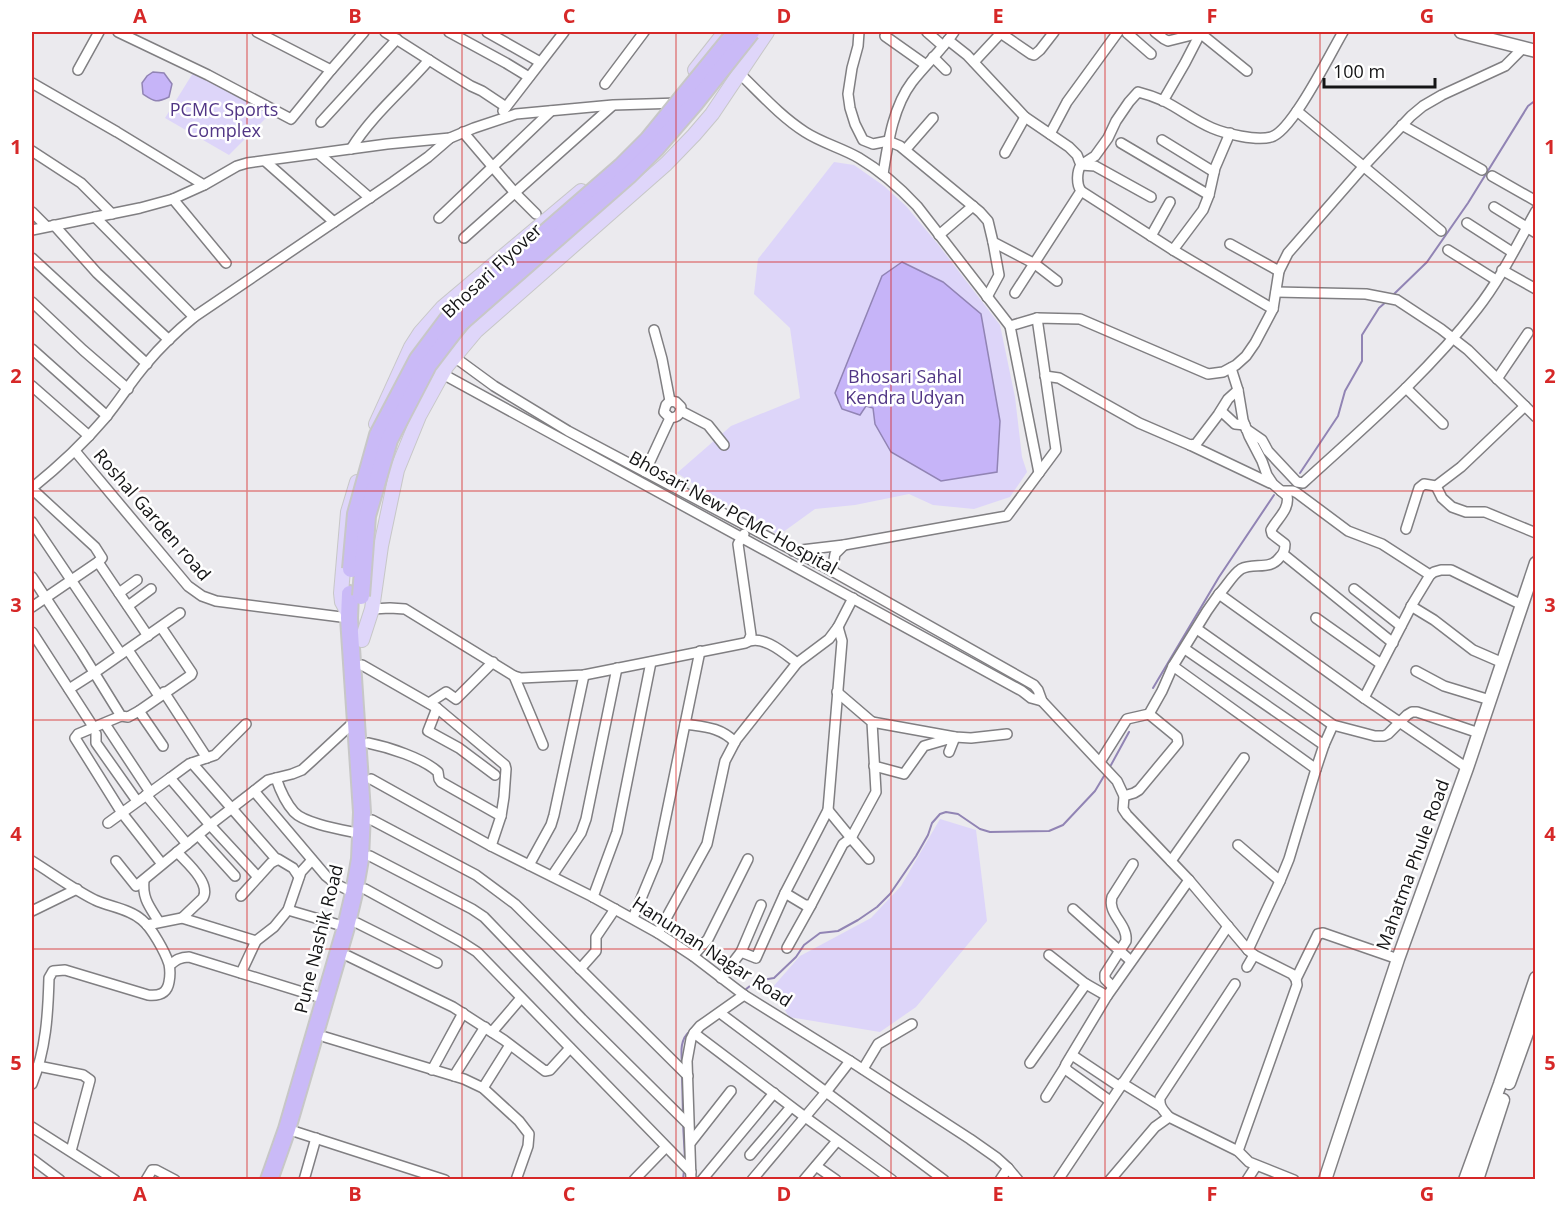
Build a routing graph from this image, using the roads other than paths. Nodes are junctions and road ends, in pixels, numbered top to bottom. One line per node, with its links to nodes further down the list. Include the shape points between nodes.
1 (99, 32): 34 (street)
2 (118, 32): 35 (street, via 291,119)
3 (257, 32): 35 (street)
4 (364, 32): 35 (street)
5 (385, 32): 25 (street)
6 (448, 32): 39 (street)
7 (487, 32): 31 (street)
8 (564, 32): 31 (street)
9 (644, 32): 41 (street)
10 (736, 32): 183 (highway, Bhosari Flyover, bridge, via 648,140 452,315 418,359 378,435 356,514)
11 (751, 32): 183 (highway, Bhosari Flyover, bridge, via 657,148 460,323 428,365 389,440 368,516)
12 (767, 32): 38 (main road)
13 (859, 32): 58 (street, via 848,94)
14 (927, 32): 26 (street)
15 (954, 32): 26 (street)
16 (1000, 32): 17 (street, via 1034,55); 32 (street)
17 (1054, 32)
18 (1124, 32): 28 (street); 56 (street, via 1066,102)
19 (1155, 32): 20 (street, via 1168,41)
20 (1201, 32): 37 (street); 42 (street)
21 (1343, 32): 48 (street)
22 (1465, 32): 27 (street)
23 (717, 34): 43 (main road)
24 (885, 36): 33 (street)
25 (397, 39): 30 (street); 52 (street)
26 (946, 43): 29 (street); 32 (street)
27 (1529, 49): 53 (street, via 1505,66 1423,106)
28 (1151, 54)
29 (933, 57): 33 (street); 36 (street)
30 (429, 60): 46 (street); 62 (street, via 378,113)
31 (540, 62): 39 (street)
32 (974, 62): 49 (street)
33 (926, 65): 60 (street, via 904,95)
34 (78, 70)
35 (331, 70)
36 (946, 70)
37 (1247, 71)
38 (739, 73): 45 (main road); 67 (street, via 804,132)
39 (529, 77): 46 (street)
40 (32, 83): 76 (street)
41 (605, 84)
42 (1163, 101): 55 (street, via 1212,128); 69 (street, via 1138,92 1095,156)
43 (669, 103): 44 (street); 45 (street); 92 (main road, via 616,161)
44 (613, 105): 47 (street); 78 (street)
45 (717, 105): 107 (main road, via 666,164)
46 (506, 106): 51 (street)
47 (550, 111): 51 (street, via 516,114); 70 (street)
48 (1297, 111): 55 (street, via 1273,137); 71 (street)
49 (1024, 117): 56 (street); 65 (street)
50 (933, 118): 63 (street)
51 (495, 121): 54 (street)
52 (321, 122)
53 (1402, 125): 71 (street); 72 (street)
54 (463, 132): 57 (street); 70 (street)
55 (1230, 133): 73 (street)
56 (1050, 134): 69 (street, via 1070,147)
57 (450, 138): 62 (street); 81 (street)
58 (863, 140): 60 (street, via 873,144); 67 (street)
59 (1162, 140): 73 (street)
60 (888, 141): 63 (street); 74 (street)
61 (1121, 143): 79 (street)
62 (351, 149): 66 (street)
63 (906, 150): 85 (street)
64 (32, 151): 89 (street, via 81,183)
65 (1005, 153)
66 (319, 154): 68 (street); 81 (street)
67 (856, 156): 74 (street)
68 (266, 161): 76 (street, via 237,166); 93 (street)
69 (1081, 165): 77 (street); 80 (street, via 1095,166)
70 (491, 166): 78 (street); 91 (street)
71 (1364, 166): 98 (street); 113 (street, via 1288,253)
72 (1482, 170)
73 (1214, 172): 79 (street)
74 (883, 174): 100 (street, via 901,189)
75 (1492, 176): 83 (street)
76 (204, 185): 82 (street)
77 (1081, 190): 101 (street); 111 (street)
78 (515, 193): 92 (street); 102 (street)
79 (1209, 195): 105 (street, via 1203,210)
80 (1151, 197)
81 (370, 198): 93 (street)
82 (173, 199): 89 (street); 110 (street)
83 (1536, 201)
84 (1170, 202): 101 (street)
85 (973, 206): 100 (street); 103 (street, via 988,221)
86 (1494, 207): 96 (street)
87 (1536, 211): 96 (street)
88 (32, 212): 95 (street)
89 (112, 214): 90 (street)
90 (95, 217): 95 (street); 122 (street)
91 (439, 218)
92 (539, 219): 107 (main road); 126 (main road)
93 (334, 222): 122 (street)
94 (1467, 223): 108 (street)
95 (50, 226): 97 (street); 129 (street)
96 (1526, 228): 99 (street); 108 (street)
97 (32, 230)
98 (1441, 231)
99 (1536, 233)
100 (939, 235): 119 (street)
101 (1151, 236): 105 (street)
102 (464, 238)
103 (993, 242): 111 (street); 119 (street, via 999,275)
104 (1230, 244): 113 (street)
105 (1173, 250): 121 (street)
106 (1448, 250): 114 (street)
107 (566, 251): 132 (main road, via 476,331)
108 (1512, 252): 112 (street)
109 (32, 258): 133 (street)
110 (226, 263)
111 (1035, 264): 115 (street); 118 (street)
112 (1502, 270): 114 (street); 116 (street)
113 (1279, 271): 117 (street)
114 (1496, 280): 128 (street)
115 (1058, 281)
116 (1536, 289)
117 (1276, 292): 121 (street); 128 (street, via 1382,296 1396,300)
118 (1015, 293)
119 (987, 297): 124 (street)
120 (32, 302): 140 (street)
121 (1273, 309): 134 (street, via 1246,356)
122 (194, 317): 129 (street)
123 (1037, 318): 124 (street); 134 (street, via 1080,319 1208,374); 136 (street)
124 (1010, 326): 156 (street)
125 (654, 330): 142 (street)
126 (420, 333): 131 (main road); 132 (street, Bhosari New PCMC Hospital)
127 (1528, 333): 137 (street)
128 (1453, 338): 137 (street); 139 (street)
129 (169, 340): 133 (street)
130 (32, 349): 147 (street)
131 (408, 353): 135 (street, Bhosari New PCMC Hospital); 192 (main road, via 372,432 348,512 341,593)
132 (454, 356): 135 (main road); 155 (street, Bhosari New PCMC Hospital, via 568,431)
133 (147, 364): 140 (street)
134 (1232, 368): 141 (street)
135 (442, 374): 165 (street, Bhosari New PCMC Hospital); 190 (main road, via 397,470)
136 (1045, 376): 153 (street, via 1059,378 1139,423); 156 (street, via 1056,450)
137 (1497, 379): 143 (street)
138 (32, 386): 151 (street)
139 (1406, 388): 149 (street); 150 (street, via 1303,483 1297,482)
140 (128, 389): 147 (street)
141 (1238, 390): 145 (street); 150 (street)
142 (670, 401): 144 (street, via 676,402); 148 (street, via 664,412)
143 (1525, 406): 146 (street); 158 (street)
144 (681, 411): 148 (street); 152 (street, via 708,425)
145 (1221, 411): 150 (street, via 1235,424); 153 (street, via 1196,444)
146 (1535, 415)
147 (107, 416): 151 (street)
148 (670, 418): 155 (street)
149 (1443, 424)
150 (1245, 427): 157 (street)
151 (89, 436): 154 (street)
152 (724, 445)
153 (1190, 445): 157 (street)
154 (75, 451): 159 (street); 192 (street, Roshal Garden road, via 188,586 202,596 216,601)
155 (645, 472): 162 (street, Bhosari New PCMC Hospital)
156 (1039, 473): 166 (street, via 1007,516)
157 (1273, 484): 160 (street)
158 (1436, 486): 163 (street, via 1424,484 1419,488); 164 (street, via 1452,507 1485,512)
159 (32, 489): 170 (street, via 95,547 102,558)
160 (1281, 491): 168 (street, via 1288,503 1271,530 1285,544); 174 (street, via 1293,490 1348,531 1382,544)
161 (32, 522): 177 (street)
162 (748, 526): 165 (street); 167 (street, Bhosari New PCMC Hospital)
163 (1406, 529)
164 (1536, 533)
165 (742, 537): 172 (street, Bhosari New PCMC Hospital); 201 (street, via 738,544)
166 (844, 545): 167 (street); 173 (street)
167 (793, 551): 169 (street, Bhosari New PCMC Hospital)
168 (1283, 554): 182 (street, via 1271,565 1242,569); 202 (street)
169 (804, 557): 172 (street); 173 (street, Bhosari New PCMC Hospital)
170 (98, 562): 177 (street); 181 (street)
171 (1536, 562): 186 (street, Mahatma Phule Road)
172 (798, 568): 176 (street, Bhosari New PCMC Hospital)
173 (829, 570): 176 (street); 223 (street, Bhosari New PCMC Hospital, via 1027,680 1038,690)
174 (1430, 575): 186 (street, via 1451,570); 188 (street)
175 (32, 577): 185 (street)
176 (819, 579): 184 (street, Bhosari New PCMC Hospital)
177 (72, 580): 185 (street); 205 (street)
178 (137, 580): 181 (street)
179 (152, 589): 187 (street)
180 (1354, 589): 196 (street)
181 (119, 593): 187 (street)
182 (1219, 594): 197 (street); 221 (street)
183 (355, 595): 192 (highway, Pune Nashik Road); 200 (highway, Pune Nashik Road)
184 (853, 597): 195 (street); 223 (street, Bhosari New PCMC Hospital)
185 (45, 598): 189 (street); 215 (street)
186 (1522, 605): 209 (street, Mahatma Phule Road)
187 (128, 606): 199 (street)
188 (1411, 606): 196 (street); 209 (street, via 1473,650)
189 (32, 607)
190 (372, 609): 200 (main road); 206 (street, via 405,609)
191 (180, 613): 194 (street)
192 (349, 616): 228 (highway, Pune Nashik Road)
193 (1316, 618): 210 (street)
194 (161, 627): 199 (street); 220 (street, via 192,673)
195 (838, 627): 208 (street, via 829,639); 219 (street, via 842,641)
196 (1401, 627): 202 (street)
197 (1197, 629): 203 (street); 234 (street)
198 (32, 632): 218 (street)
199 (148, 636): 205 (street)
200 (362, 640): 211 (highway, Pune Nashik Road)
201 (749, 640): 204 (street); 208 (street, via 771,644)
202 (1393, 643): 210 (street)
203 (1185, 649): 212 (street); 242 (street)
204 (700, 651): 207 (street); 233 (street)
205 (124, 652): 215 (street); 220 (street)
206 (493, 662): 217 (street); 224 (street, via 456,699 446,692)
207 (651, 662): 213 (street); 296 (street, via 617,832)
208 (797, 663): 239 (street)
209 (1503, 663): 222 (street, Mahatma Phule Road)
210 (1381, 664): 221 (street)
211 (362, 665): 224 (street); 240 (highway, Pune Nashik Road)
212 (1173, 666): 226 (street); 251 (street)
213 (618, 668): 216 (street); 286 (street, via 586,819)
214 (1416, 671): 222 (street, via 1444,686)
215 (94, 673): 218 (street); 227 (street)
216 (584, 675): 217 (street); 284 (street, via 554,815)
217 (514, 676): 241 (street)
218 (69, 689): 235 (street)
219 (837, 692): 229 (street); 261 (street)
220 (162, 694): 225 (street); 245 (street)
221 (1364, 698): 230 (street)
222 (1490, 700): 236 (street, Mahatma Phule Road)
223 (1042, 701): 247 (street, Bhosari New PCMC Hospital)
224 (433, 706): 252 (street, via 428,731); 263 (street, via 505,765)
225 (139, 711): 227 (street); 243 (street)
226 (1149, 714): 247 (street, via 1127,719); 258 (street, via 1177,737 1178,743 1139,790)
227 (121, 716): 231 (street)
228 (356, 720): 254 (street, via 302,770); 267 (highway, Pune Nashik Road)
229 (872, 722): 238 (street); 249 (street)
230 (1400, 723): 234 (street, via 1388,734 1375,736); 236 (street, via 1417,712); 250 (street)
231 (105, 724): 235 (street); 257 (street)
232 (246, 724): 245 (street, via 219,752)
233 (685, 724): 239 (street, via 725,733); 304 (street, via 657,860)
234 (1333, 725): 242 (street)
235 (95, 731): 259 (street, via 96,742); 262 (street, via 76,735 76,741)
236 (1479, 733): 250 (street, Mahatma Phule Road)
237 (1007, 734): 238 (street)
238 (955, 737): 244 (street); 249 (street, via 924,746 904,774)
239 (735, 742): 309 (street, via 724,761 707,844)
240 (368, 743): 255 (highway, Pune Nashik Road); 263 (street, via 431,766 441,782)
241 (543, 745)
242 (1324, 745): 251 (street)
243 (163, 746)
244 (949, 752)
245 (207, 758): 248 (street)
246 (1244, 758): 281 (street)
247 (1100, 762): 258 (street, Bhosari New PCMC Hospital, via 1118,781)
248 (192, 763): 253 (street); 260 (street)
249 (874, 766): 269 (street, via 876,792)
250 (1467, 768): 318 (street, Mahatma Phule Road)
251 (1316, 769): 291 (street)
252 (495, 775)
253 (170, 778): 257 (street); 266 (street)
254 (276, 778): 256 (street); 267 (street, via 295,813 312,822)
255 (370, 779): 264 (highway, Pune Nashik Road); 272 (street, Hanuman Nagar Road)
256 (254, 790): 260 (street); 278 (street)
257 (148, 793): 259 (street); 270 (street)
258 (1124, 795): 281 (street, Bhosari New PCMC Hospital, via 1126,815)
259 (137, 801): 262 (street)
260 (231, 808): 266 (street); 277 (street)
261 (828, 810): 269 (street); 294 (street)
262 (122, 813): 265 (street); 282 (street)
263 (501, 816): 272 (street)
264 (372, 820): 274 (highway, Pune Nashik Road); 323 (street, via 476,874 514,904)
265 (108, 823)
266 (210, 825): 268 (street); 287 (street)
267 (362, 834): 293 (highway, Pune Nashik Road)
268 (198, 835): 270 (street); 285 (street)
269 (851, 838): 276 (street); 298 (street, via 843,844)
270 (187, 844): 273 (street)
271 (1238, 845): 291 (street)
272 (491, 846): 284 (street, Hanuman Nagar Road)
273 (177, 852): 282 (street); 303 (street, via 206,889 203,898)
274 (370, 856): 293 (highway, Pune Nashik Road); 365 (street, via 484,917)
275 (748, 859): 317 (street, via 708,939)
276 (869, 859)
277 (277, 860): 287 (street); 288 (street, via 293,868)
278 (312, 860): 288 (street); 293 (street, via 330,880)
279 (32, 861): 292 (street)
280 (116, 861): 289 (street, via 136,886)
281 (1171, 861): 290 (street, Bhosari New PCMC Hospital)
282 (162, 864): 289 (street)
283 (1133, 864): 312 (street, via 1111,903 1126,935)
284 (529, 865): 286 (street, Hanuman Nagar Road)
285 (235, 876)
286 (552, 876): 296 (street, Hanuman Nagar Road)
287 (258, 877): 295 (street)
288 (299, 877): 301 (street)
289 (144, 880): 305 (street, via 145,899)
290 (1189, 880): 308 (street, Bhosari New PCMC Hospital); 319 (street)
291 (1280, 881): 314 (street)
292 (77, 889): 302 (street); 306 (street, via 134,914)
293 (360, 891): 307 (highway, Pune Nashik Road); 333 (street, via 460,940)
294 (785, 893): 298 (street); 313 (street, via 756,958)
295 (241, 896)
296 (593, 897): 299 (street, Hanuman Nagar Road)
297 (761, 905): 313 (street)
298 (811, 905): 311 (street)
299 (615, 909): 304 (street, Hanuman Nagar Road); 323 (street, via 596,937 596,951)
300 (1073, 909): 312 (street)
301 (288, 910): 307 (street); 310 (street)
302 (32, 911)
303 (182, 918): 305 (street); 310 (street)
304 (633, 918): 309 (street, Hanuman Nagar Road)
305 (159, 922): 306 (street)
306 (147, 925): 321 (street)
307 (351, 925): 316 (highway, Pune Nashik Road); 320 (street); 334 (highway, Pune Nashik Road)
308 (1227, 926): 314 (street, Bhosari New PCMC Hospital); 354 (street)
309 (658, 933): 317 (street, Hanuman Nagar Road)
310 (256, 941): 324 (street)
311 (787, 948)
312 (1120, 950): 319 (street); 330 (street, via 1105,974)
313 (741, 952): 325 (street)
314 (1251, 953): 322 (street); 327 (street)
315 (1049, 955): 328 (street)
316 (348, 956): 337 (street); 341 (highway, Pune Nashik Road)
317 (693, 956): 325 (street, Hanuman Nagar Road)
318 (1398, 959): 327 (street, via 1323,933 1315,939); 403 (street, Mahatma Phule Road)
319 (1131, 961): 330 (street)
320 (437, 963)
321 (170, 965): 324 (street, via 189,957); 347 (street, via 168,986 156,996 65,970 52,971)
322 (1247, 967)
323 (580, 969): 351 (street)
324 (241, 973): 334 (street)
325 (721, 978): 331 (street, Hanuman Nagar Road)
326 (1536, 978): 404 (street)
327 (1296, 979): 373 (street)
328 (1087, 984): 332 (street); 346 (street)
329 (1235, 984): 362 (street, via 1160,1098)
330 (1113, 987): 332 (street)
331 (744, 995): 336 (street); 345 (street, Hanuman Nagar Road)
332 (1107, 996): 344 (street)
333 (522, 998): 339 (street); 343 (street)
334 (325, 999): 367 (highway, Pune Nashik Road)
335 (1536, 1008): 405 (street)
336 (720, 1012): 340 (street); 357 (street)
337 (463, 1013): 339 (street); 349 (street)
338 (912, 1024): 350 (street, via 878,1044)
339 (488, 1030): 342 (street); 352 (street)
340 (694, 1033): 351 (street); 358 (street)
341 (325, 1036): 349 (street); 367 (highway, Pune Nashik Road)
342 (510, 1045): 343 (street, via 548,1071); 355 (street)
343 (570, 1048): 371 (street)
344 (1072, 1055): 348 (street); 354 (street)
345 (850, 1061): 350 (street, Hanuman Nagar Road); 357 (street)
346 (1030, 1063)
347 (38, 1066): 353 (street); 372 (street, via 83,1075 90,1080)
348 (1065, 1067): 359 (street); 360 (street)
349 (432, 1070): 352 (street)
350 (863, 1070): 378 (street, Hanuman Nagar Road)
351 (687, 1075): 365 (street)
352 (454, 1076): 355 (street)
353 (32, 1084)
354 (1121, 1085): 360 (street); 362 (street)
355 (483, 1088): 389 (street, via 529,1134)
356 (731, 1091): 370 (street)
357 (826, 1092): 363 (street); 396 (street)
358 (774, 1093): 361 (street); 391 (street)
359 (1046, 1097)
360 (1110, 1101): 399 (street)
361 (791, 1107): 363 (street); 374 (street)
362 (1161, 1107): 364 (street)
363 (805, 1117): 369 (street); 392 (street)
364 (1169, 1117): 373 (street); 400 (street, via 1155,1127)
365 (688, 1124): 370 (street)
366 (32, 1127): 372 (street)
367 (291, 1130): 368 (street); 385 (highway, Pune Nashik Road); 386 (highway, Pune Nashik Road)
368 (316, 1138): 380 (street); 387 (street)
369 (837, 1140): 376 (street); 395 (street)
370 (691, 1142): 379 (street)
371 (666, 1147): 379 (street); 390 (street)
372 (71, 1151): 382 (street)
373 (1238, 1151): 377 (street)
374 (750, 1155)
375 (32, 1160): 381 (street)
376 (816, 1166): 393 (street); 394 (street)
377 (1256, 1166): 401 (street); 402 (street)
378 (1008, 1168): 397 (street); 398 (street, Hanuman Nagar Road)
379 (691, 1176)
380 (433, 1178): 388 (street)
381 (60, 1179)
382 (115, 1179)
383 (146, 1179): 384 (street, via 156,1170)
384 (175, 1179)
385 (269, 1179)
386 (279, 1179)
387 (304, 1179)
388 (446, 1179)
389 (516, 1179)
390 (634, 1179)
391 (702, 1179)
392 (752, 1179)
393 (804, 1179)
394 (836, 1179)
395 (892, 1179)
396 (941, 1179)
397 (1000, 1179)
398 (1018, 1179)
399 (1058, 1179)
400 (1110, 1179)
401 (1247, 1179)
402 (1293, 1179)
403 (1325, 1179)
404 (1465, 1179)
405 (1476, 1179)

